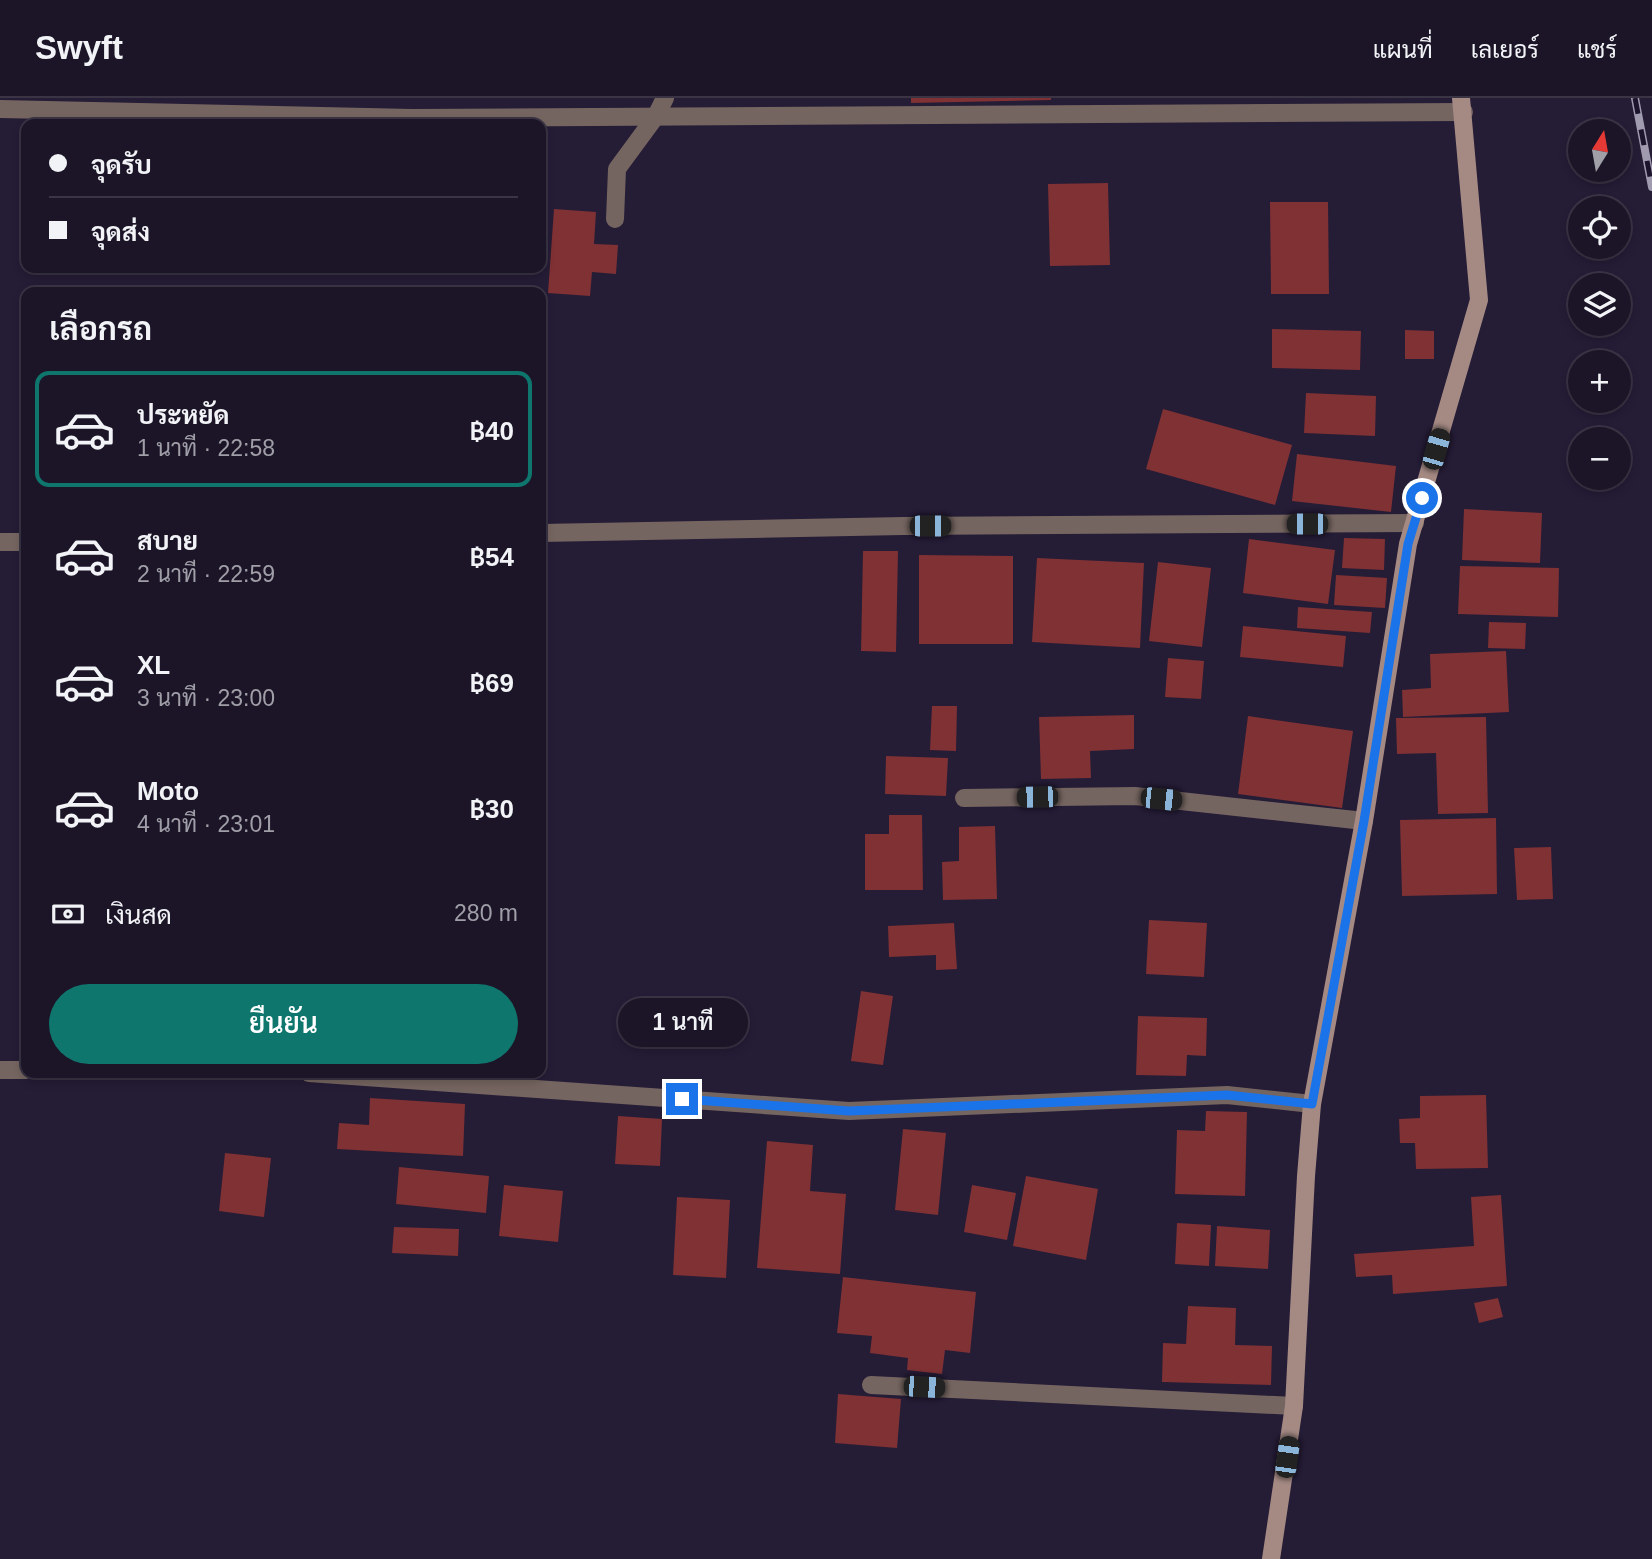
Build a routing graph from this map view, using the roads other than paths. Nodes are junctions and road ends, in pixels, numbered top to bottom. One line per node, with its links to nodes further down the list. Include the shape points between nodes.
1 (665, 98): 4 (street)
2 (1462, 105): 4 (street); 6 (street, via 1479,300)
3 (0, 109): 4 (street, via 412,118)
4 (656, 116): 5 (street, via 617,169)
5 (615, 219)
6 (1415, 523): 7 (street); 11 (street)
7 (546, 533)
8 (0, 542): 9 (street)
9 (21, 542)
10 (964, 798): 11 (street, via 1135,796)
11 (1364, 821): 15 (street)
12 (0, 1070): 13 (street)
13 (21, 1070)
14 (380, 1078): 15 (street, via 849,1111 1227,1095)
15 (1312, 1104): 17 (street)
16 (871, 1385): 17 (street)
17 (1294, 1406): 18 (street)
18 (1271, 1559)

